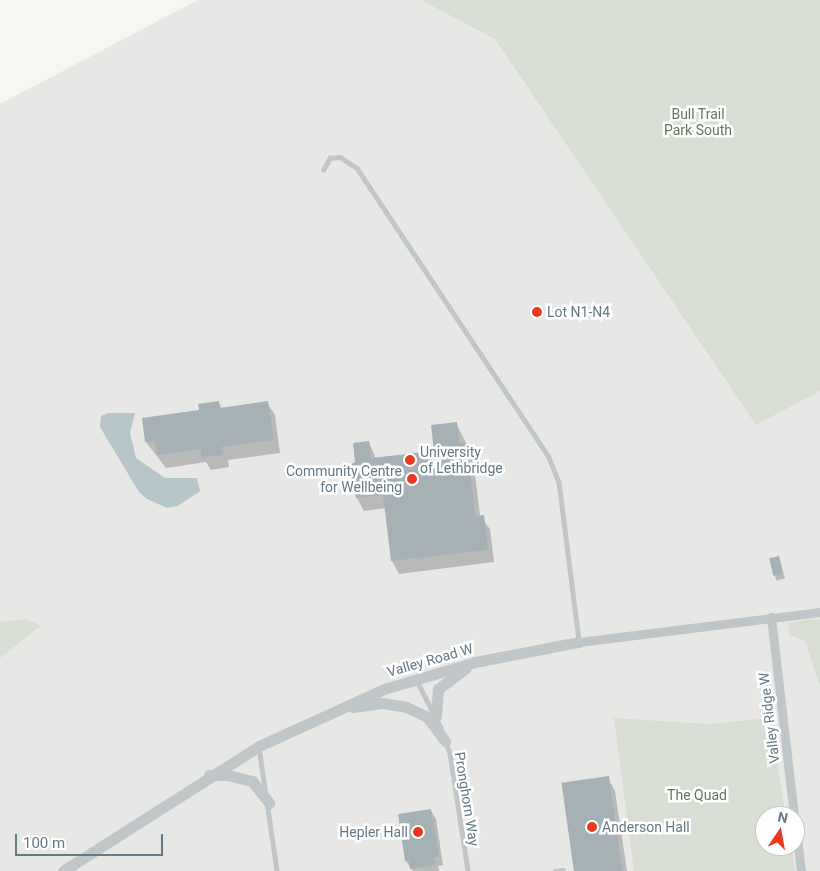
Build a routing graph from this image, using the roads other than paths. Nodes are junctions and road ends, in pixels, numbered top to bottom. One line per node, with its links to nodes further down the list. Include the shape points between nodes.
1 (324, 170): 4 (lane, via 330,158 340,157 357,168 548,455 560,482)
2 (820, 612): 3 (street, Valley Road W)
3 (771, 617): 4 (street, Valley Road W); 13 (street, Valley Ridge W)
4 (579, 642): 5 (street, Valley Road W)
5 (475, 662): 6 (street, Valley Road W); 8 (street, via 438,689)
6 (415, 677): 7 (street, Valley Road W); 8 (lane, Pronghorn Way)
7 (342, 708): 9 (street, via 382,703 406,707 427,717); 10 (street, Valley Road W)
8 (436, 716): 9 (lane, Pronghorn Way)
9 (445, 741): 18 (lane, Pronghorn Way, via 450,753)
10 (259, 746): 11 (street, Valley Road W); 12 (lane)
11 (209, 776): 12 (street, via 228,775 252,781); 16 (street, Valley Road W)
12 (270, 803): 17 (lane)
13 (793, 806)
14 (799, 856): 20 (street)
15 (563, 869): 19 (lane)
16 (63, 871)
17 (277, 871)
18 (468, 871)
19 (555, 871)
20 (801, 871)

